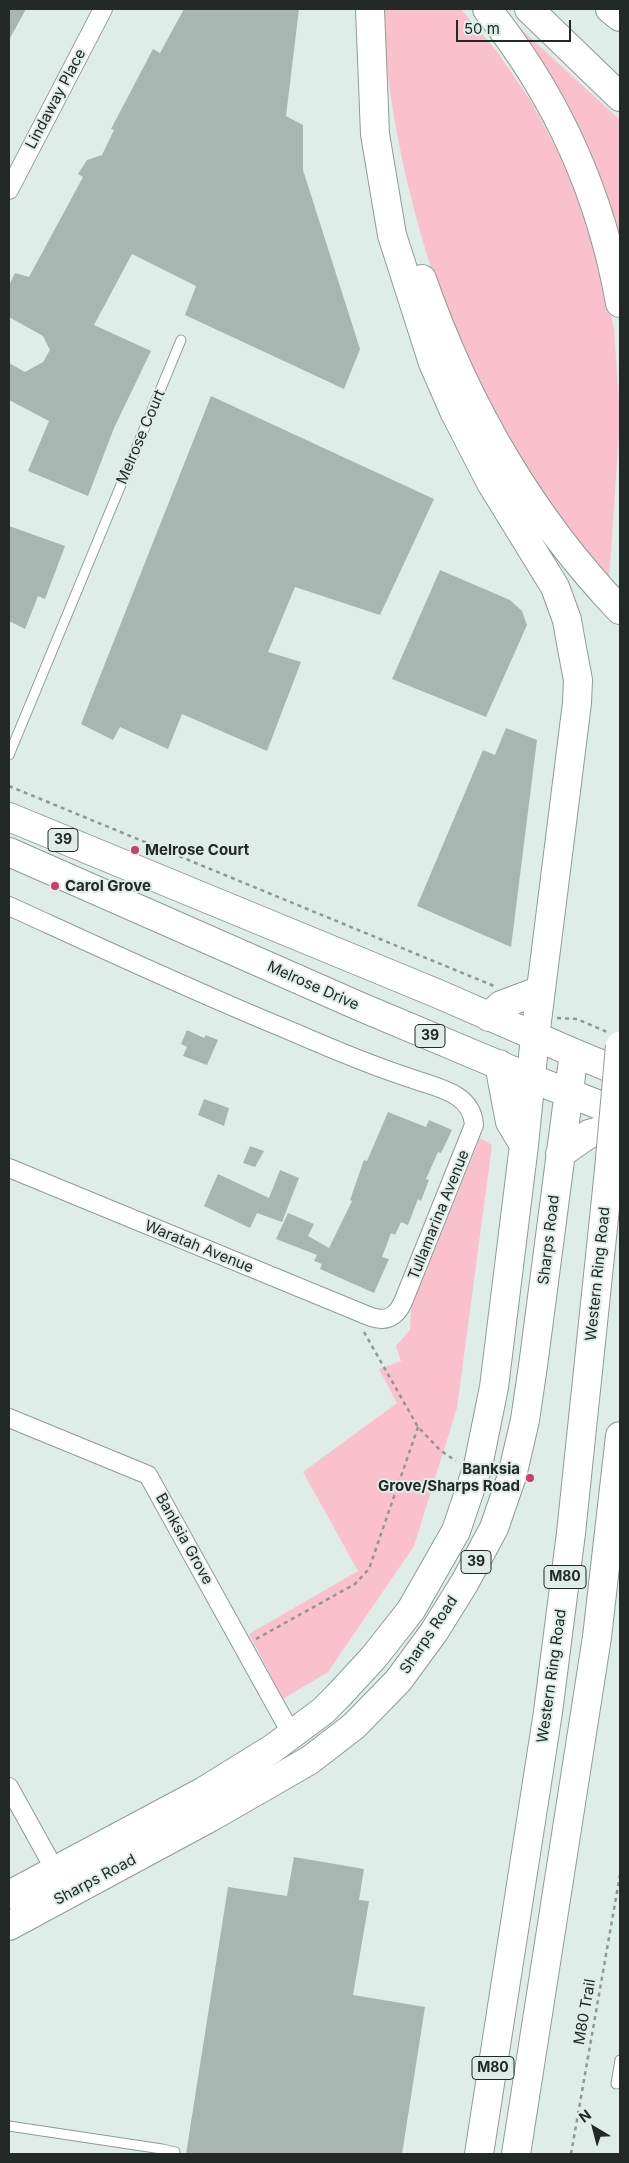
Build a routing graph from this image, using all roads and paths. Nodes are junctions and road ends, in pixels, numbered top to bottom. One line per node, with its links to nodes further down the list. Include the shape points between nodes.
1 (103, 9): 11 (street, Lindaway Place)
2 (370, 9): 8 (main road)
3 (487, 9): 12 (main road, via 540,85 577,156 602,224)
4 (529, 9): 10 (main road)
5 (539, 9): 9 (main road)
6 (610, 9): 7 (main road)
7 (620, 18)
8 (372, 43): 14 (main road, via 396,181 410,239 423,281 462,376 492,437 522,486 565,549); 23 (main road, Sharps Road, via 375,134 392,235 412,302 454,411 491,483 555,587 567,620 574,655 577,703)
9 (620, 79)
10 (620, 97)
11 (9, 190)
12 (620, 303)
13 (181, 340): 15 (lane, Melrose Court)
14 (620, 610)
15 (9, 755)
16 (9, 786): 22 (path)
17 (9, 817): 19 (main road, 39)
18 (9, 852): 20 (main road, Melrose Drive / 39)
19 (118, 863): 20 (main road); 24 (main road, 39)
20 (105, 894): 28 (main road, Melrose Drive / 39)
21 (9, 906): 37 (street, Tullamarina Avenue, via 195,992 381,1069 461,1098 474,1118 473,1130 404,1302)
22 (495, 986)
23 (541, 990): 24 (main road, via 501,1005); 25 (main road, Sharps Road)
24 (489, 1017): 25 (main road, 39)
25 (534, 1037): 27 (main road, 39); 30 (main road, Sharps Road)
26 (620, 1046): 57 (main road, Western Ring Road / M80, bridge, via 571,1533 548,1712)
27 (574, 1053): 29 (main road); 31 (main road, Sharps Road / 39)
28 (499, 1064): 30 (main road, Melrose Drive); 34 (main road, via 510,1122)
29 (620, 1072)
30 (530, 1078): 31 (main road, Melrose Drive); 34 (main road, Sharps Road)
31 (568, 1092): 32 (main road, Melrose Drive); 35 (main road, Sharps Road / 39)
32 (620, 1113)
33 (620, 1118): 35 (main road, via 610,1128 589,1134)
34 (524, 1145): 44 (main road, Sharps Road / 39, via 490,1414 478,1466)
35 (560, 1154): 45 (main road, Sharps Road / 39, via 525,1420 512,1476)
36 (9, 1168): 37 (street, Waratah Avenue, via 370,1317)
37 (391, 1317)
38 (363, 1330): 40 (path)
39 (9, 1418): 47 (street, Banksia Grove, via 148,1475)
40 (418, 1428): 42 (path); 46 (path, via 365,1574 355,1584)
41 (620, 1436): 43 (main road, M80)
42 (456, 1461)
43 (618, 1472): 58 (main road, M80, via 582,1742)
44 (456, 1531): 45 (main road); 47 (main road, Sharps Road / 39, via 411,1610 374,1657 323,1711)
45 (484, 1547): 52 (main road, Sharps Road / 39, via 434,1632 398,1681 354,1726 310,1760 266,1786)
46 (256, 1639)
47 (292, 1735): 49 (main road, Sharps Road / 39, via 204,1790)
48 (9, 1787): 49 (street)
49 (55, 1870): 51 (main road, Sharps Road / 39)
50 (620, 1874): 59 (path, M80 Trail)
51 (9, 1895)
52 (9, 1926)
53 (620, 2060): 54 (lane)
54 (616, 2084)
55 (9, 2126): 56 (lane, via 162,2149)
56 (175, 2154)
57 (479, 2154)
58 (516, 2154)
59 (571, 2154)

